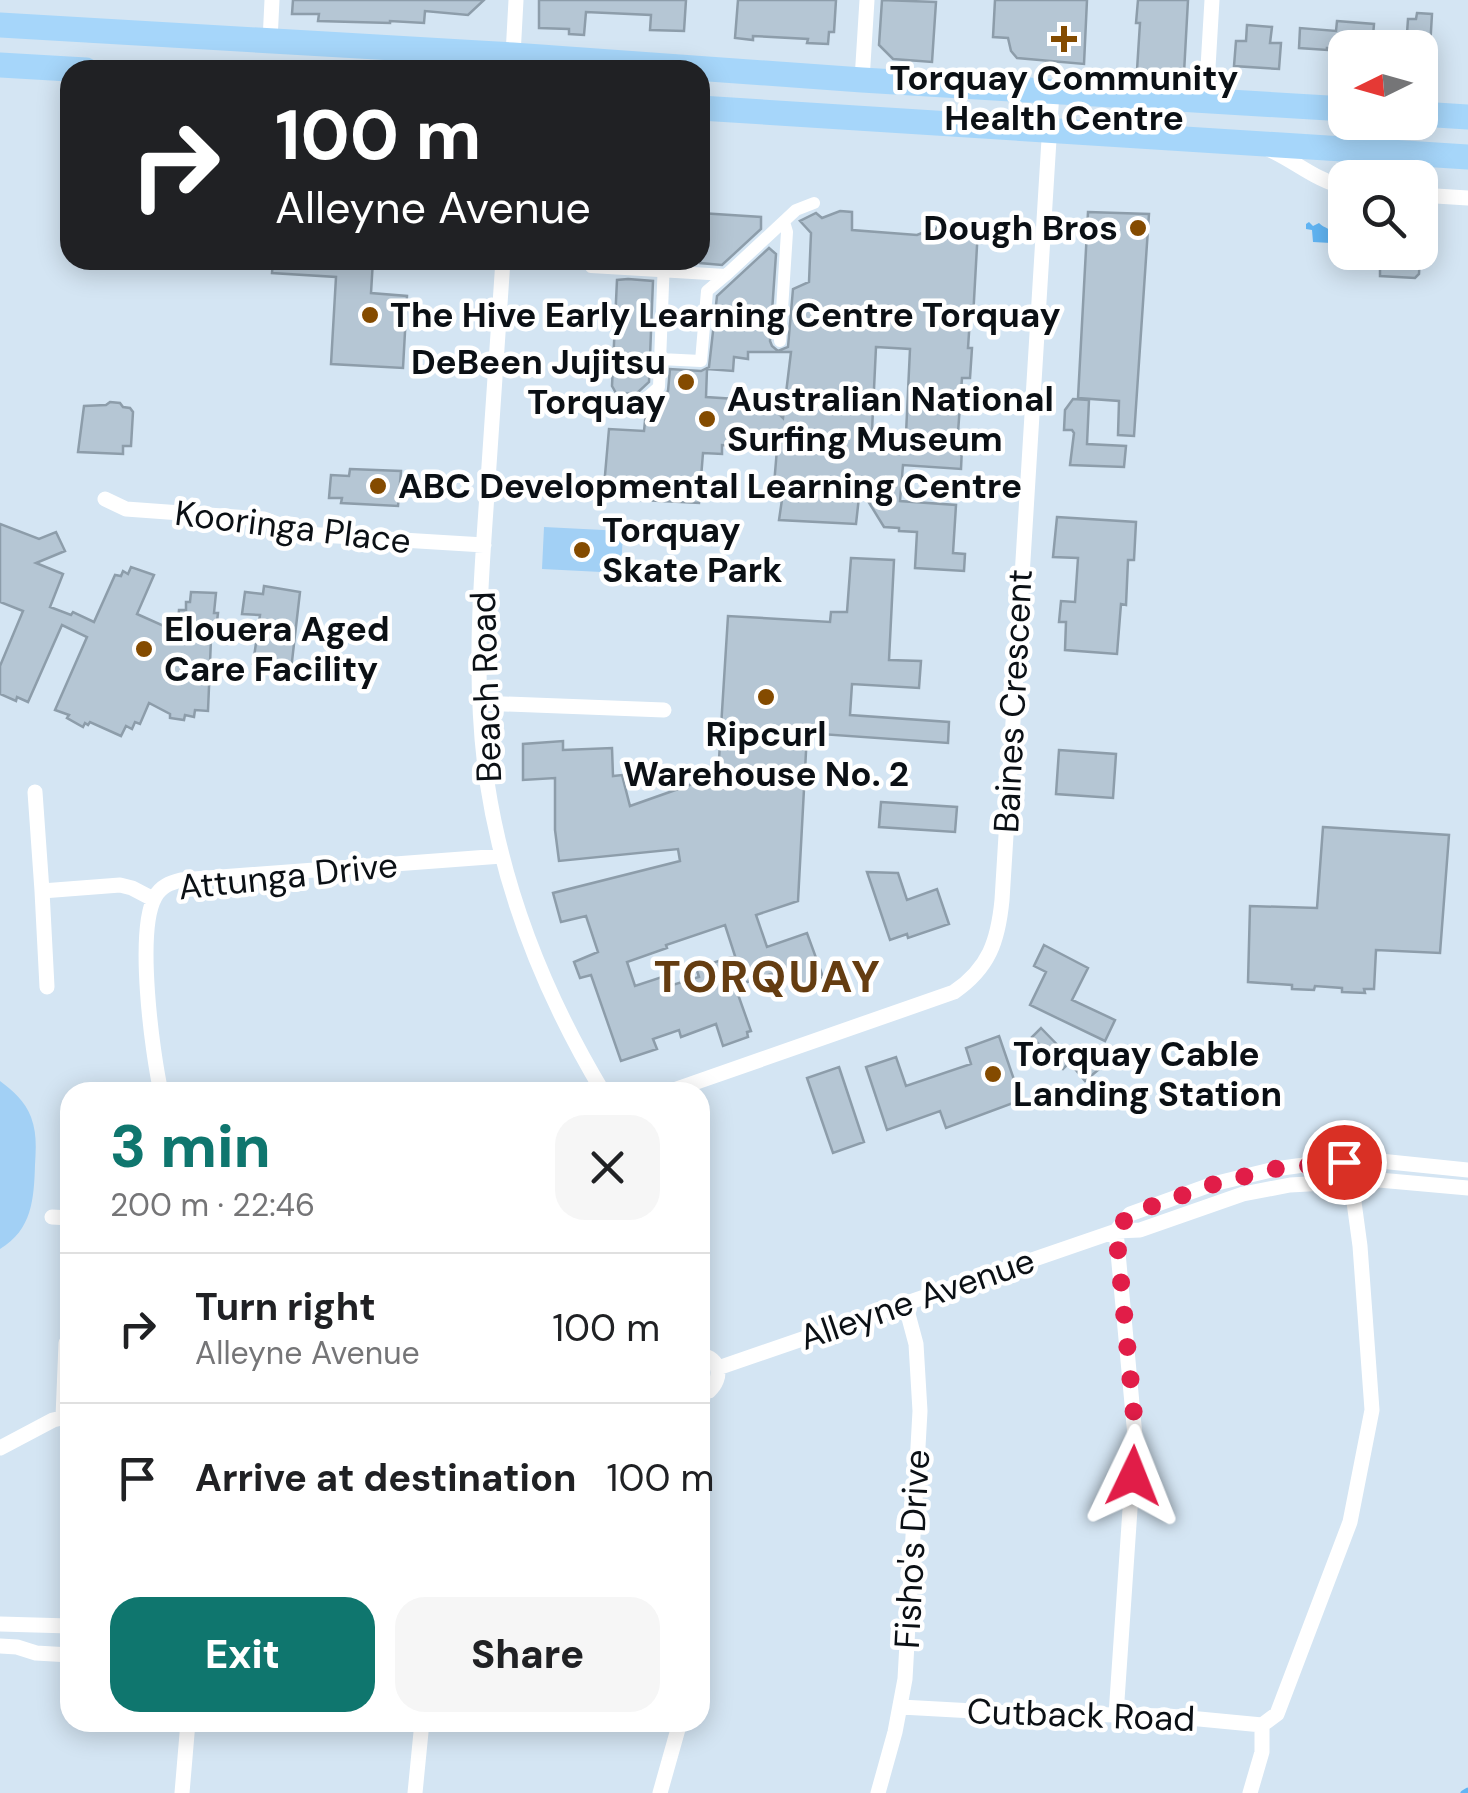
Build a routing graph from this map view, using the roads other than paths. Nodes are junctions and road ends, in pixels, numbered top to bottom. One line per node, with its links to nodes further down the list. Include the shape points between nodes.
1 (272, 0): 6 (street)
2 (516, 0): 8 (street)
3 (866, 0): 12 (street)
4 (1212, 0): 14 (street)
5 (0, 25): 6 (main road)
6 (270, 41): 7 (main road)
7 (490, 60)
8 (513, 60)
9 (0, 65): 10 (main road)
10 (60, 68)
11 (710, 72): 12 (main road)
12 (862, 80): 13 (main road)
13 (1052, 92): 14 (main road); 19 (street, Baines Crescent)
14 (1206, 101): 15 (main road)
15 (1328, 108)
16 (710, 109): 19 (main road)
17 (1438, 115): 18 (main road)
18 (1468, 117)
19 (1050, 129): 20 (main road); 45 (street, Baines Crescent, via 995,944 954,992)
20 (1250, 142): 21 (main road); 22 (street)
21 (1468, 157)
22 (1328, 181)
23 (1438, 196): 24 (street)
24 (1468, 198)
25 (814, 204): 26 (street)
26 (784, 222): 30 (street); 31 (street)
27 (502, 270): 35 (street, Beach Road)
28 (664, 270): 32 (street)
29 (695, 270): 30 (street)
30 (726, 274): 32 (street, via 707,290 700,361)
31 (780, 341)
32 (660, 359): 33 (street, via 659,388 635,408)
33 (582, 408)
34 (105, 500): 35 (street, Kooringa Place, via 126,509 264,519 320,536)
35 (484, 545): 36 (street, Beach Road)
36 (480, 702): 37 (street); 39 (street, Beach Road)
37 (664, 710)
38 (36, 792): 40 (street)
39 (502, 856): 41 (street, Attunga Drive, via 181,880); 44 (street, Beach Road, via 543,978)
40 (42, 891): 41 (street, via 120,885); 42 (street)
41 (154, 899): 43 (street, Attunga Drive, via 147,990)
42 (46, 988)
43 (158, 1082)
44 (597, 1082)
45 (697, 1082)
46 (1468, 1170): 51 (street, Alleyne Avenue, via 1380,1161 1274,1169 1130,1214)
47 (1350, 1180): 48 (street, Alleyne Avenue); 51 (street, Alleyne Avenue, via 1266,1189 1140,1230); 64 (street, via 1372,1410 1350,1522 1277,1714)
48 (1468, 1188)
49 (52, 1217): 50 (street)
50 (60, 1217)
51 (1116, 1230): 52 (street, Alleyne Avenue); 63 (street, via 1136,1436)
52 (905, 1303): 54 (street, Alleyne Avenue); 62 (street, Fisho's Drive, via 916,1344 920,1411)
53 (710, 1357): 54 (street)
54 (718, 1368): 55 (street)
55 (710, 1389)
56 (60, 1420): 57 (street)
57 (0, 1448)
58 (0, 1624): 59 (street)
59 (60, 1626)
60 (0, 1646): 61 (street)
61 (60, 1654)
62 (900, 1707): 63 (street, Cutback Road); 71 (street, Fisho's Drive)
63 (1116, 1715): 64 (street, Cutback Road)
64 (1262, 1724): 72 (street)
65 (187, 1732): 68 (street)
66 (421, 1732): 69 (street)
67 (677, 1732): 70 (street)
68 (182, 1793)
69 (416, 1793)
70 (660, 1793)
71 (878, 1793)
72 (1250, 1793)

